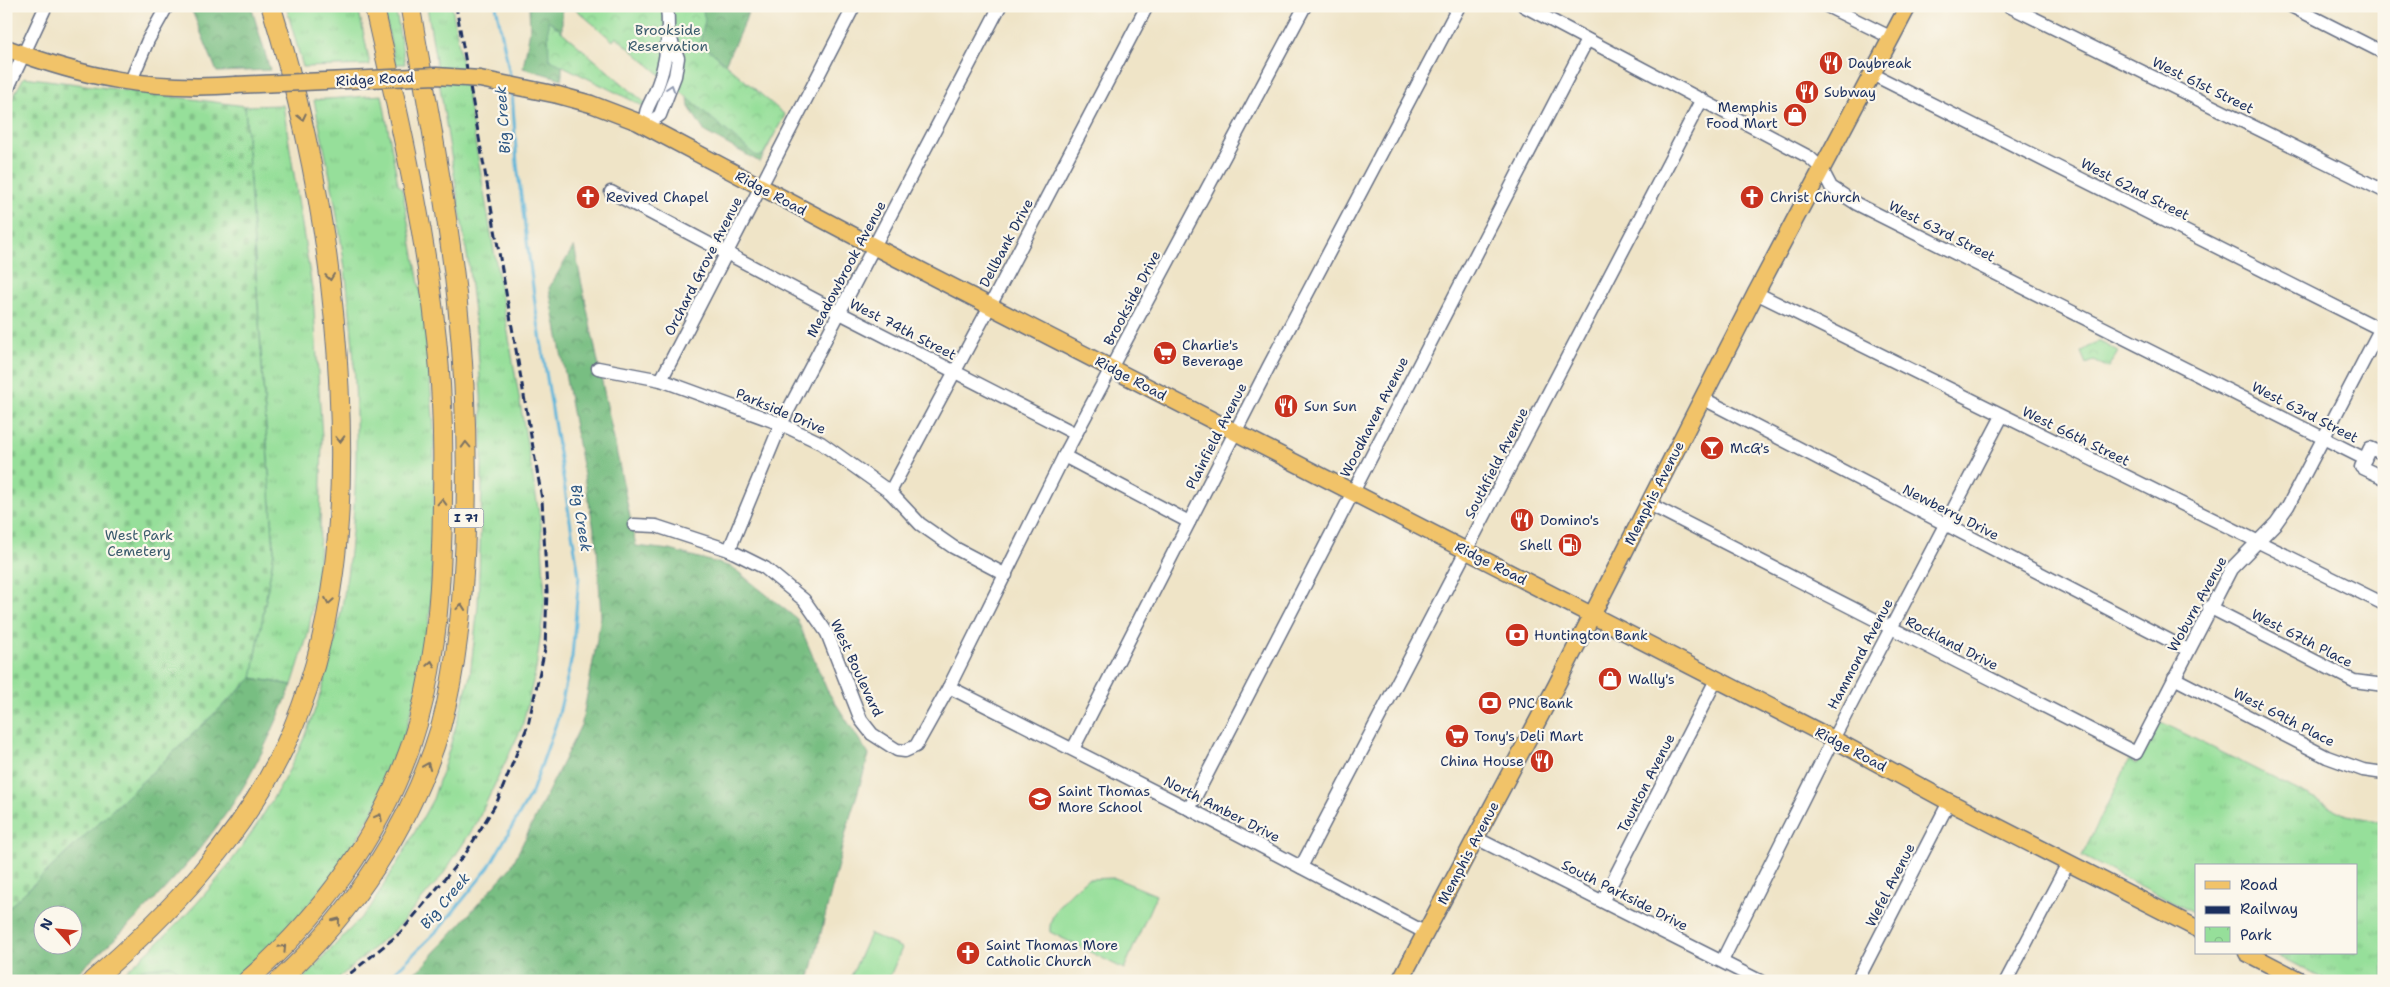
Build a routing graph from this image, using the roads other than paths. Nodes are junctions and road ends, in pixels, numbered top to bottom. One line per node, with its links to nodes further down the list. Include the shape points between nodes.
1 (46, 6): 21 (street)
2 (167, 6): 23 (street)
3 (270, 6): 84 (highway, one-way to 84, via 286,53 310,155 336,326 341,465 336,548 325,626 309,686 296,718 269,775 240,821 194,881)
4 (374, 6): 85 (highway, one-way to 4, via 280,951 322,904 380,816 416,730 436,630 443,489 439,366 414,190)
5 (410, 6): 86 (highway, I 71, one-way to 5, via 339,919 392,840 433,750 454,666 463,582 466,510 462,360 452,255)
6 (667, 6): 26 (street, via 669,35 666,57 656,91 644,112)
7 (854, 6): 28 (street, Orchard Grove Avenue)
8 (1000, 6): 31 (street, Meadowbrook Avenue)
9 (1147, 6): 34 (street, Dellbank Drive)
10 (1305, 6): 38 (street, Brookside Drive)
11 (1459, 6): 44 (street, Plainfield Avenue)
12 (1524, 6): 18 (street, West 63rd Street)
13 (1827, 6): 17 (street)
14 (1908, 6): 17 (main road, Memphis Avenue)
15 (2009, 6): 29 (street, West 61st Street)
16 (2291, 6): 20 (street)
17 (1892, 38): 22 (main road, Memphis Avenue)
18 (1587, 40): 25 (street, West 63rd Street); 52 (street, Woodhaven Avenue)
19 (6, 48): 21 (main road, Ridge Road)
20 (2384, 52)
21 (23, 54): 23 (main road, Ridge Road, via 72,72); 24 (street)
22 (1872, 74): 27 (main road, Memphis Avenue); 36 (street, West 62nd Street)
23 (130, 83): 26 (main road, Ridge Road, bridge, via 236,86 436,76 480,79 558,95 616,113)
24 (6, 92)
25 (1702, 99): 27 (street, West 63rd Street, via 1809,157); 59 (street, Southfield Avenue)
26 (644, 126): 28 (main road, Ridge Road)
27 (1821, 168): 33 (main road, Memphis Avenue); 46 (street, West 63rd Street, via 1831,187 1857,204)
28 (761, 187): 31 (main road, Ridge Road); 32 (street, Orchard Grove Avenue)
29 (2384, 191)
30 (611, 192): 32 (street, West 74th Street)
31 (875, 247): 34 (main road, Ridge Road); 35 (street, Meadowbrook Avenue)
32 (726, 253): 35 (street, West 74th Street); 40 (street, Orchard Grove Avenue)
33 (1756, 292): 41 (main road, Memphis Avenue); 42 (street, West 66th Street)
34 (990, 306): 38 (main road, Ridge Road); 39 (street, Dellbank Drive)
35 (840, 313): 39 (street, West 74th Street); 43 (street, Meadowbrook Avenue)
36 (2382, 328): 46 (street, Woburn Avenue)
37 (598, 368): 40 (street, Parkside Drive)
38 (1112, 368): 44 (main road, Ridge Road); 45 (street, Brookside Drive)
39 (955, 372): 45 (street, West 74th Street); 51 (street, Dellbank Drive)
40 (661, 380): 43 (street, Parkside Drive)
41 (1702, 398): 53 (main road, Memphis Avenue); 56 (street, Newberry Drive)
42 (2002, 416): 56 (street, Hammond Avenue); 57 (street, West 66th Street)
43 (781, 424): 51 (street, Parkside Drive, via 821,443); 58 (street, Meadowbrook Avenue)
44 (1235, 432): 52 (main road, Ridge Road); 54 (street, Plainfield Avenue)
45 (1076, 434): 48 (street, Brookside Drive)
46 (2323, 438): 49 (street, West 63rd Street); 57 (street, Woburn Avenue, via 2288,506)
47 (2384, 454): 49 (street, West 63rd Street, via 2370,448)
48 (1064, 456): 54 (street); 60 (street, Brookside Drive)
49 (2365, 458): 50 (street, West 63rd Street, via 2361,467)
50 (2384, 478)
51 (890, 492): 60 (street, Parkside Drive, via 920,524 953,547)
52 (1352, 492): 59 (main road, Ridge Road); 75 (street, Woodhaven Avenue)
53 (1649, 504): 63 (main road, Memphis Avenue); 64 (street, Rockland Drive)
54 (1189, 522): 71 (street, Plainfield Avenue)
55 (634, 525): 58 (street, West Boulevard, via 656,526)
56 (1944, 525): 64 (street, Hammond Avenue); 65 (street, Newberry Drive)
57 (2257, 541): 61 (street, West 66th Street); 62 (street, Woburn Avenue, via 2231,569)
58 (729, 550): 69 (street, West Boulevard, via 765,568 804,600 827,633 861,720 872,734 888,745 905,751 916,746)
59 (1467, 551): 63 (main road, Ridge Road); 78 (street, Southfield Avenue)
60 (1006, 575): 69 (street, Brookside Drive)
61 (2384, 604)
62 (2209, 607): 65 (street, Woburn Avenue); 68 (street, West 67th Place, via 2354,681)
63 (1592, 614): 67 (main road, Ridge Road); 76 (main road, Memphis Avenue)
64 (1891, 629): 70 (street, Hammond Avenue); 72 (street, Rockland Drive)
65 (2188, 650): 66 (street, Woburn Avenue)
66 (2174, 678): 72 (street, Woburn Avenue); 73 (street, West 69th Place, via 2327,757 2364,770)
67 (1716, 680): 70 (main road, Ridge Road); 79 (street, Taunton Avenue)
68 (2384, 685)
69 (949, 687): 71 (street, North Amber Drive)
70 (1833, 739): 74 (main road, Ridge Road); 83 (street, Hammond Avenue)
71 (1073, 749): 75 (street, North Amber Drive)
72 (2136, 753)
73 (2384, 773)
74 (1949, 802): 77 (main road, Ridge Road); 89 (street, Wefel Avenue)
75 (1189, 809): 78 (street, North Amber Drive)
76 (1476, 838): 79 (street, South Parkside Drive); 81 (main road, Memphis Avenue)
77 (2068, 863): 80 (main road, Ridge Road); 90 (street)
78 (1300, 867): 81 (street, North Amber Drive)
79 (1603, 900): 83 (street, South Parkside Drive)
80 (2195, 927)
81 (1426, 933): 87 (main road, Memphis Avenue)
82 (2249, 954): 91 (main road)
83 (1722, 961): 88 (street, South Parkside Drive)
84 (92, 981)
85 (247, 981)
86 (279, 981)
87 (1400, 981)
88 (1760, 981)
89 (1857, 981)
90 (2006, 981)
91 (2302, 981)

